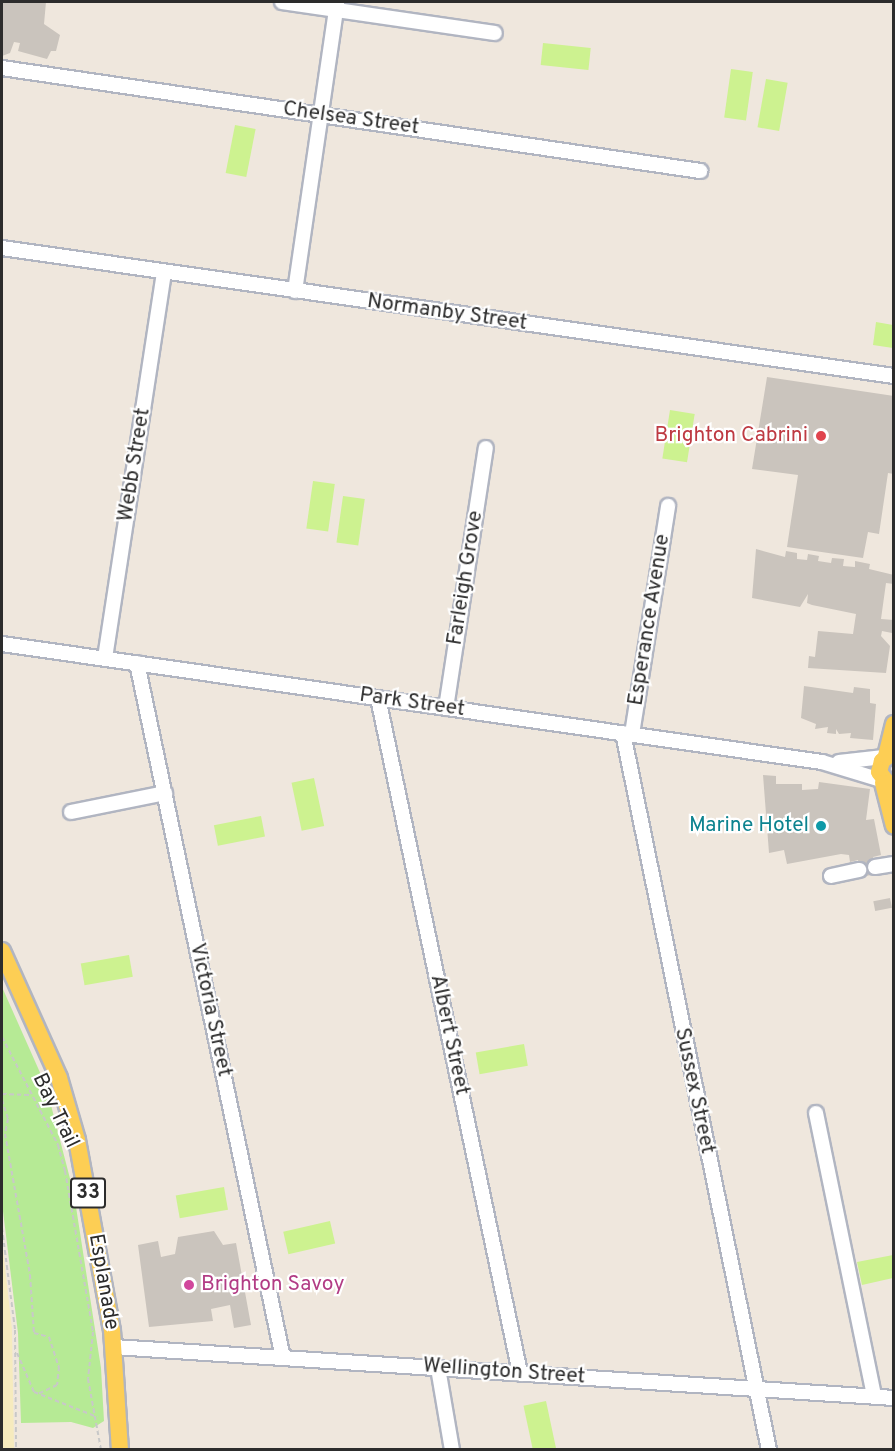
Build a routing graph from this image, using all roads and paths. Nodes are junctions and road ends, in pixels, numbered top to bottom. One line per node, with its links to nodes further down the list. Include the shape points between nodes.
1 (282, 2): 2 (street)
2 (337, 5): 3 (street); 5 (street)
3 (495, 33)
4 (2, 68): 5 (street, Chelsea Street)
5 (321, 115): 6 (street, Chelsea Street); 9 (street)
6 (700, 171)
7 (2, 249): 8 (street, Normanby Street)
8 (164, 272): 9 (street, Normanby Street); 14 (street, Webb Street)
9 (295, 291): 10 (street, Normanby Street)
10 (894, 376)
11 (486, 448): 17 (street, Farleigh Grove)
12 (668, 506): 19 (street, Esperance Avenue)
13 (2, 644): 14 (street, Park Street)
14 (105, 658): 15 (street, Park Street)
15 (137, 663): 16 (street, Park Street); 23 (street, Victoria Street)
16 (378, 698): 17 (street, Park Street); 41 (street, Albert Street)
17 (446, 708): 19 (street, Park Street)
18 (894, 724): 20 (main road)
19 (628, 733): 21 (street, Park Street); 42 (street, Sussex Street)
20 (888, 755): 21 (street, Park Street); 22 (main road)
21 (822, 762): 22 (street, Park Street)
22 (886, 785): 25 (main road)
23 (165, 793): 24 (street); 39 (street, Victoria Street)
24 (71, 812)
25 (894, 826)
26 (894, 864): 27 (street)
27 (875, 867)
28 (859, 870): 29 (street)
29 (831, 876)
30 (2, 951): 37 (main road, Esplanade / 33, via 68,1106)
31 (2, 1037): 33 (path, Bay Trail)
32 (2, 1094): 33 (path)
33 (30, 1095): 46 (path, Bay Trail, via 58,1145 65,1171 93,1332 89,1385)
34 (2, 1100): 43 (path, via 30,1275 33,1333 49,1337 59,1367 57,1385)
35 (816, 1113): 44 (street)
36 (2, 1228): 38 (path)
37 (114, 1347): 39 (street, Wellington Street); 49 (main road, Esplanade / 33)
38 (15, 1350): 43 (path); 47 (path)
39 (283, 1358): 40 (street, Wellington Street)
40 (438, 1368): 41 (street, Wellington Street); 50 (street)
41 (520, 1373): 42 (street, Wellington Street)
42 (756, 1389): 44 (street, Wellington Street); 51 (street, Sussex Street)
43 (38, 1394): 46 (path)
44 (874, 1396): 45 (street, Wellington Street)
45 (894, 1398)
46 (98, 1417): 48 (path, Bay Trail)
47 (16, 1449)
48 (101, 1449)
49 (120, 1449)
50 (452, 1449)
51 (769, 1449)

